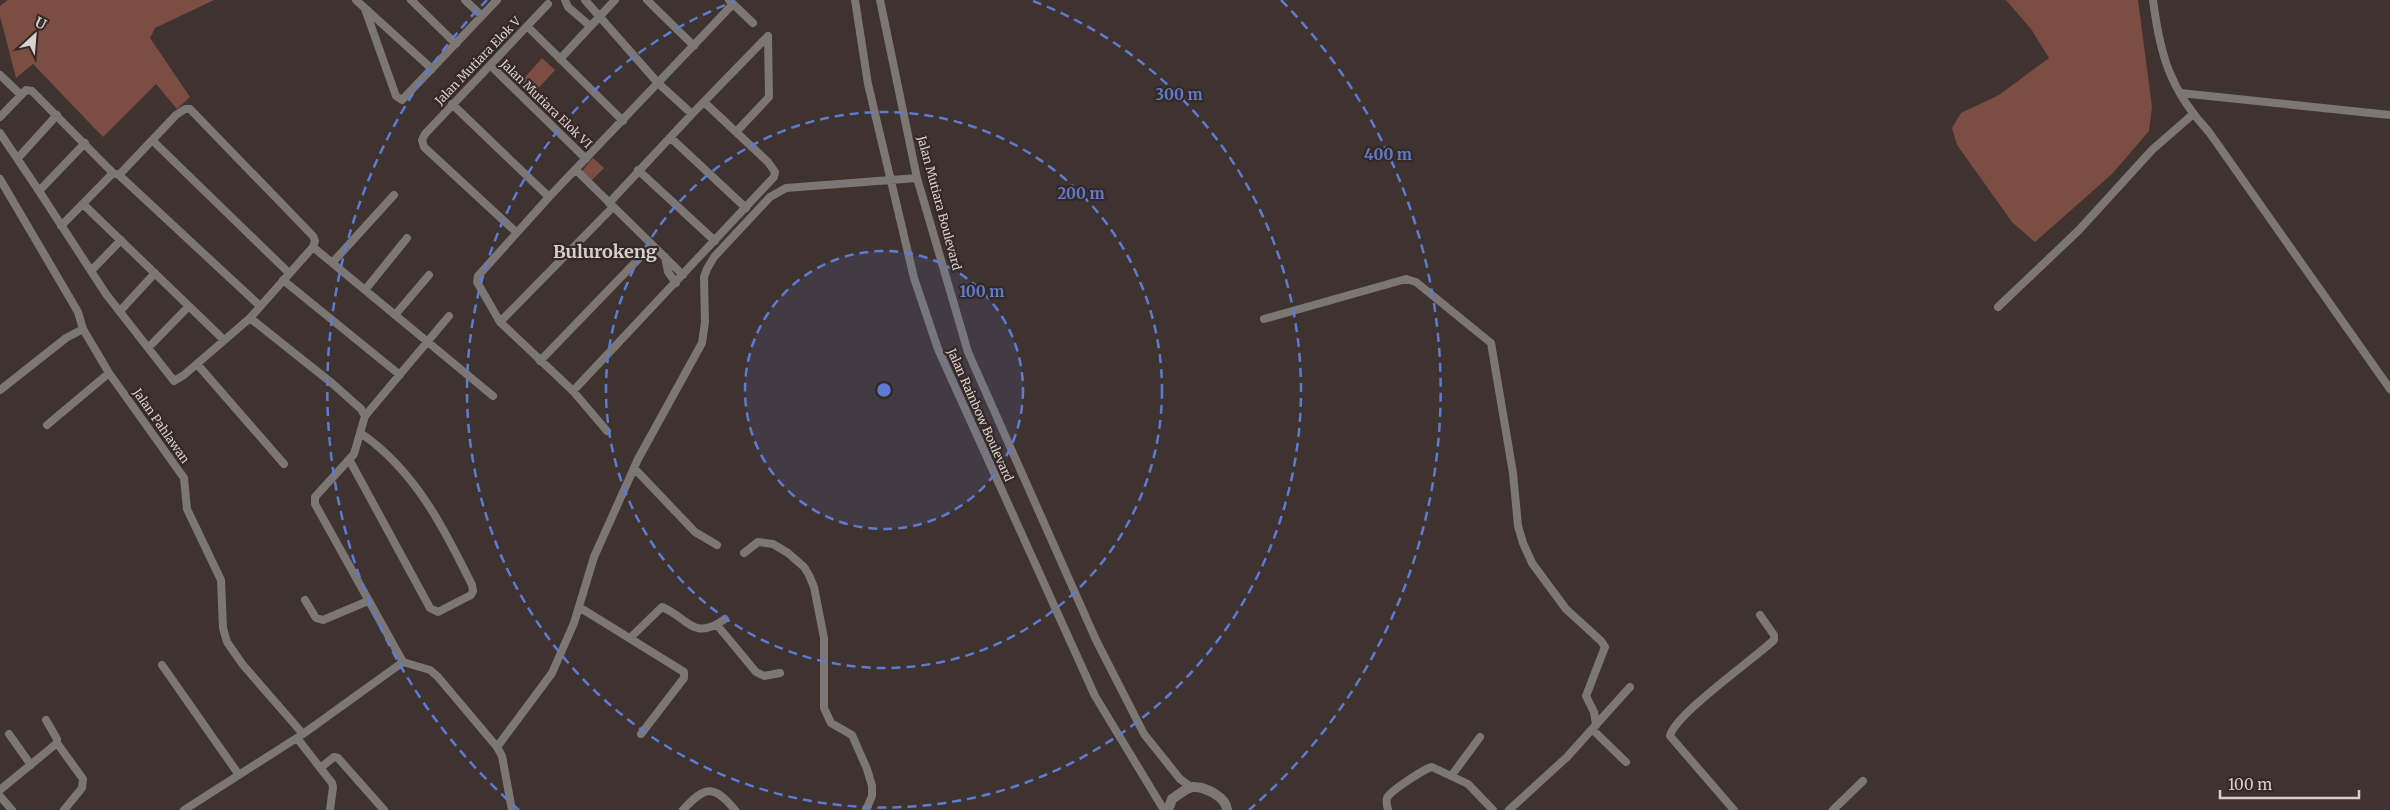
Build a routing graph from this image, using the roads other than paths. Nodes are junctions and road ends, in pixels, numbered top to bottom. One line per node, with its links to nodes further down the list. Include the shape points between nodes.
1 (356, 0): 14 (street)
2 (411, 0): 20 (street)
3 (465, 0): 15 (street)
4 (497, 0): 15 (street)
5 (565, 0): 19 (street, via 568,7)
6 (585, 0): 16 (street)
7 (615, 0): 16 (street)
8 (647, 0): 21 (street)
9 (855, 0): 49 (street, Jalan Rainbow Boulevard, via 868,84)
10 (880, 0): 47 (street, Jalan Mutiara Boulevard)
11 (2153, 0): 27 (street, via 2166,67)
12 (731, 2): 17 (street); 21 (street)
13 (548, 4): 18 (street, Jalan Mutiara Elok V)
14 (365, 9): 24 (street); 24 (street, via 398,98 404,98)
15 (482, 16): 20 (street)
16 (600, 16): 19 (street); 26 (street)
17 (753, 23)
18 (527, 26): 22 (street); 23 (street, Jalan Mutiara Elok V)
19 (590, 26): 22 (street)
20 (456, 44): 24 (street)
21 (694, 46): 26 (street)
22 (560, 59): 36 (street)
23 (490, 65): 30 (street, Jalan Mutiara Elok V); 43 (street, Jalan Mutiara Elok VI)
24 (432, 69)
25 (0, 75): 28 (street)
26 (658, 83): 31 (street); 36 (street)
27 (2180, 93): 32 (street); 33 (street)
28 (21, 95): 34 (street, via 26,90 32,91); 35 (street)
29 (704, 102): 31 (street); 37 (street); 37 (street, via 768,36 769,97)
30 (452, 104): 52 (street); 57 (street, Jalan Mutiara Elok V, via 425,134 422,140 424,147)
31 (692, 114): 39 (street)
32 (2192, 114): 75 (street, via 2152,150 2079,230); 91 (street, via 2209,132)
33 (2390, 115)
34 (57, 116): 41 (street); 42 (street)
35 (0, 117)
36 (623, 121): 43 (street)
37 (736, 132): 55 (street, via 775,172)
38 (0, 133): 42 (street)
39 (671, 138): 45 (street); 55 (street)
40 (152, 140): 46 (street); 62 (street, via 176,115 190,109 313,236); 66 (street)
41 (85, 143): 46 (street); 50 (street)
42 (18, 158): 50 (street)
43 (586, 158): 44 (street)
44 (576, 170): 52 (street); 54 (street)
45 (638, 170): 54 (street); 60 (street)
46 (116, 174): 53 (street); 74 (street)
47 (917, 178): 49 (street); 86 (street, Jalan Mutiara Boulevard)
48 (0, 179): 82 (street, Jalan Pahlawan, via 78,312)
49 (891, 181): 101 (street, via 786,188 770,197 714,257 704,277 702,343); 142 (street, Jalan Rainbow Boulevard, via 914,278 938,349 1095,696)
50 (39, 191): 56 (street)
51 (394, 196): 64 (street)
52 (549, 196): 57 (street)
53 (82, 204): 56 (street); 59 (street)
54 (611, 205): 61 (street); 81 (street)
55 (746, 208): 60 (street)
56 (61, 226): 65 (street)
57 (516, 232): 81 (street, via 477,280)
58 (407, 238): 72 (street)
59 (121, 240): 65 (street); 67 (street)
60 (715, 241): 69 (street)
61 (652, 245): 63 (street); 87 (street)
62 (313, 247): 64 (street); 66 (street)
63 (665, 257): 69 (street); 71 (street, via 668,272)
64 (333, 262): 72 (street)
65 (91, 271): 76 (street)
66 (289, 273): 70 (street)
67 (155, 274): 73 (street); 76 (street)
68 (429, 275): 77 (street)
69 (683, 275): 71 (street)
70 (282, 280): 74 (street); 90 (street)
71 (676, 283): 93 (street)
72 (365, 290): 77 (street)
73 (189, 306): 83 (street); 85 (street)
74 (260, 306): 79 (street)
75 (1998, 307)
76 (120, 311): 85 (street)
77 (395, 315): 84 (street)
78 (449, 316): 84 (street)
79 (250, 318): 83 (street); 95 (street, via 333,384 361,408)
80 (1264, 318): 116 (street, via 1406,279 1416,282 1491,343 1523,543 1532,563 1566,609 1601,640 1604,647 1586,696 1594,712)
81 (500, 322): 87 (street)
82 (83, 329): 89 (street, Jalan Pahlawan); 92 (street, via 66,338)
83 (224, 340): 88 (street)
84 (428, 342): 90 (street); 94 (street)
85 (148, 348): 88 (street, via 174,381)
86 (968, 352): 129 (street, Jalan Rainbow Boulevard, via 1096,640 1144,734 1180,779)
87 (540, 361): 93 (street)
88 (197, 364): 100 (street)
89 (110, 373): 96 (street); 119 (street, Jalan Pahlawan, via 184,478 187,509 221,580 223,628 227,642)
90 (400, 375): 95 (street)
91 (2390, 389)
92 (0, 390)
93 (573, 391): 97 (street)
94 (493, 396)
95 (365, 416): 98 (street)
96 (47, 425)
97 (607, 430)
98 (362, 434): 99 (street); 99 (street, via 388,454 426,500 472,585 470,595 438,612 430,608)
99 (350, 461): 105 (street, via 314,500)
100 (284, 464)
101 (634, 468): 102 (street, via 695,532); 106 (street, via 594,557)
102 (717, 545)
103 (744, 553): 141 (street, via 758,542 768,542 797,559 809,574 824,638 824,708 831,723 852,736 867,770 872,791)
104 (305, 600): 105 (street, via 316,618 324,620)
105 (368, 601): 111 (street)
106 (579, 607): 110 (street); 122 (street, via 552,673)
107 (1760, 615): 148 (street, via 1774,640 1690,711 1672,729 1670,736)
108 (724, 619): 109 (street)
109 (717, 624): 110 (street, via 698,629 662,607); 113 (street, via 756,672 764,676)
110 (630, 638): 118 (street, via 680,669 684,675)
111 (403, 662): 119 (street); 122 (street, via 430,670)
112 (162, 666): 126 (street)
113 (780, 673)
114 (1630, 687): 116 (street)
115 (46, 720): 121 (street)
116 (1594, 727): 123 (street); 147 (street, via 1568,757)
117 (9, 734): 124 (street)
118 (641, 734)
119 (300, 736): 125 (street, Jalan Pahlawan); 126 (street)
120 (1480, 737): 127 (street)
121 (58, 744): 124 (street); 134 (street, via 83,779 82,788)
122 (497, 747): 138 (street, via 502,756)
123 (1626, 762)
124 (31, 765): 130 (street)
125 (320, 768): 132 (street, via 334,757 338,758); 136 (street, Jalan Pahlawan, via 333,787)
126 (239, 775): 135 (street)
127 (1452, 775): 145 (street, via 1432,767 1423,771 1389,795); 146 (street, via 1475,789)
128 (1863, 781): 149 (street)
129 (1191, 787): 143 (street, via 1172,800); 144 (street, via 1220,797)
130 (0, 790)
131 (0, 796): 133 (street)
132 (382, 808): 137 (street)
133 (12, 810)
134 (64, 810)
135 (184, 810)
136 (330, 810)
137 (372, 810)
138 (512, 810)
139 (683, 810): 140 (street, via 699,793 707,791 720,796)
140 (735, 810)
141 (866, 810)
142 (1164, 810)
143 (1168, 810)
144 (1227, 810)
145 (1388, 810)
146 (1493, 810)
147 (1509, 810)
148 (1734, 810)
149 (1833, 810)

